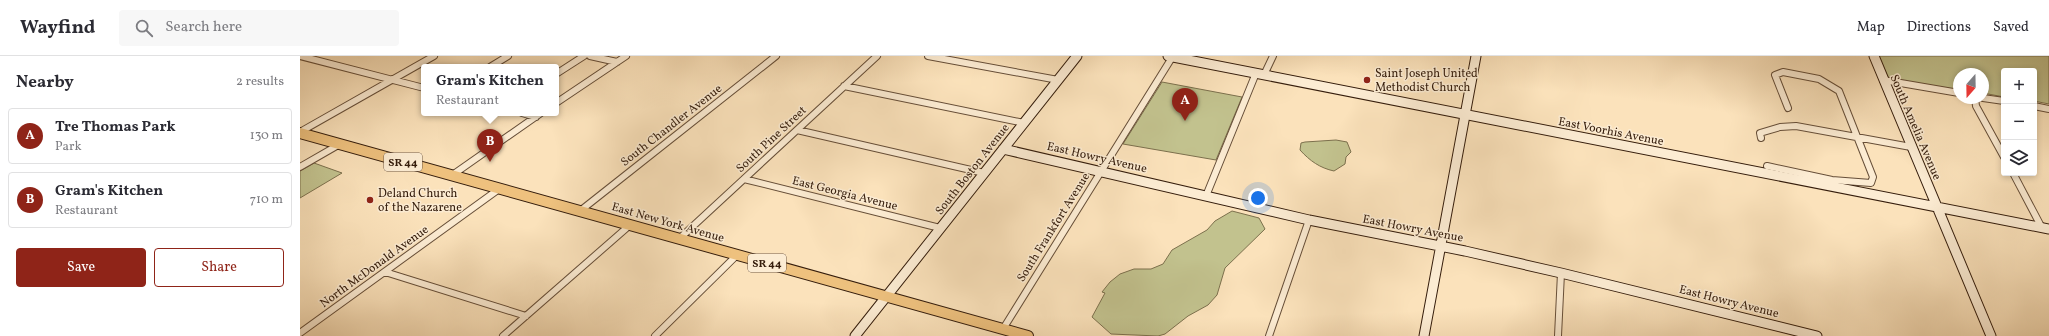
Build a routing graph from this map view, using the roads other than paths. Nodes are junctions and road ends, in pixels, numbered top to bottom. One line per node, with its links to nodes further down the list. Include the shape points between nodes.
1 (300, 56): 19 (street)
2 (434, 56): 19 (street)
3 (508, 56): 16 (street)
4 (584, 56): 17 (street)
5 (590, 56): 15 (street)
6 (626, 56): 15 (street)
7 (776, 56): 53 (street, South Chandler Avenue)
8 (877, 56): 22 (street, South Pine Street)
9 (928, 56): 20 (street)
10 (1077, 56): 20 (street, South Boston Avenue)
11 (1171, 56): 18 (street, East Voorhis Avenue); 45 (street, South Frankfort Avenue)
12 (1274, 56): 18 (street)
13 (1476, 56): 32 (street)
14 (1874, 56): 21 (street, South Amelia Avenue)
15 (617, 62): 26 (street)
16 (495, 64)
17 (559, 72)
18 (1260, 74): 32 (street, East Voorhis Avenue); 51 (street)
19 (392, 80): 23 (street); 36 (street)
20 (1058, 80): 34 (street, South Boston Avenue)
21 (1883, 80): 24 (street); 40 (street, South Amelia Avenue)
22 (844, 86): 34 (street); 35 (street, South Pine Street)
23 (421, 87)
24 (1953, 92)
25 (1989, 99): 27 (street)
26 (559, 101)
27 (2001, 101)
28 (1976, 104): 42 (street)
29 (2037, 107): 31 (street)
30 (1788, 108): 37 (street, via 1775,75 1783,72 1819,79 1839,90)
31 (2049, 109)
32 (1466, 114): 52 (street, East Voorhis Avenue); 59 (street)
33 (538, 116): 47 (street)
34 (1024, 123): 41 (street, South Boston Avenue)
35 (797, 130): 46 (street); 49 (street, South Pine Street)
36 (300, 133): 39 (main road, East New York Avenue / SR 44)
37 (1857, 136): 38 (street, via 1796,126 1780,127 1760,133); 40 (street); 43 (street, via 1873,177 1871,183 1832,180)
38 (1761, 138)
39 (340, 144): 44 (street); 47 (main road, East New York Avenue / SR 44)
40 (1911, 147): 52 (street, South Amelia Avenue)
41 (1003, 149): 45 (street, East Howry Avenue); 46 (street, South Boston Avenue)
42 (2001, 152)
43 (1767, 166)
44 (300, 168)
45 (1101, 171): 51 (street, East Howry Avenue); 65 (street, South Frankfort Avenue)
46 (984, 173): 56 (street, South Boston Avenue)
47 (451, 176): 50 (main road, East New York Avenue / SR 44)
48 (2015, 176): 57 (street)
49 (744, 179): 56 (street, East Georgia Avenue); 58 (street, South Pine Street)
50 (499, 189): 53 (main road, East New York Avenue / SR 44); 61 (street, North McDonald Avenue)
51 (1206, 196): 54 (street, East Howry Avenue)
52 (1937, 207): 57 (street, East Voorhis Avenue); 75 (street, South Amelia Avenue)
53 (580, 211): 55 (main road, East New York Avenue / SR 44)
54 (1309, 220): 59 (street, East Howry Avenue); 71 (street)
55 (630, 225): 58 (main road, East New York Avenue / SR 44); 64 (street)
56 (940, 228): 63 (street, South Boston Avenue)
57 (2046, 229)
58 (679, 239): 60 (main road, East New York Avenue / SR 44)
59 (1442, 247): 62 (street, East Howry Avenue); 72 (street)
60 (737, 255): 63 (main road, East New York Avenue / SR 44); 68 (street)
61 (385, 272): 64 (street); 66 (street, North McDonald Avenue)
62 (1561, 273): 73 (street); 74 (street, East Howry Avenue)
63 (886, 296): 65 (main road, East New York Avenue / SR 44); 69 (street, South Boston Avenue)
64 (526, 316): 67 (street)
65 (1003, 329): 70 (main road, East New York Avenue / SR 44)
66 (300, 333)
67 (503, 336)
68 (655, 336)
69 (855, 336)
70 (1028, 336)
71 (1269, 336)
72 (1424, 336)
73 (1558, 336)
74 (1817, 336)
75 (1991, 336)

